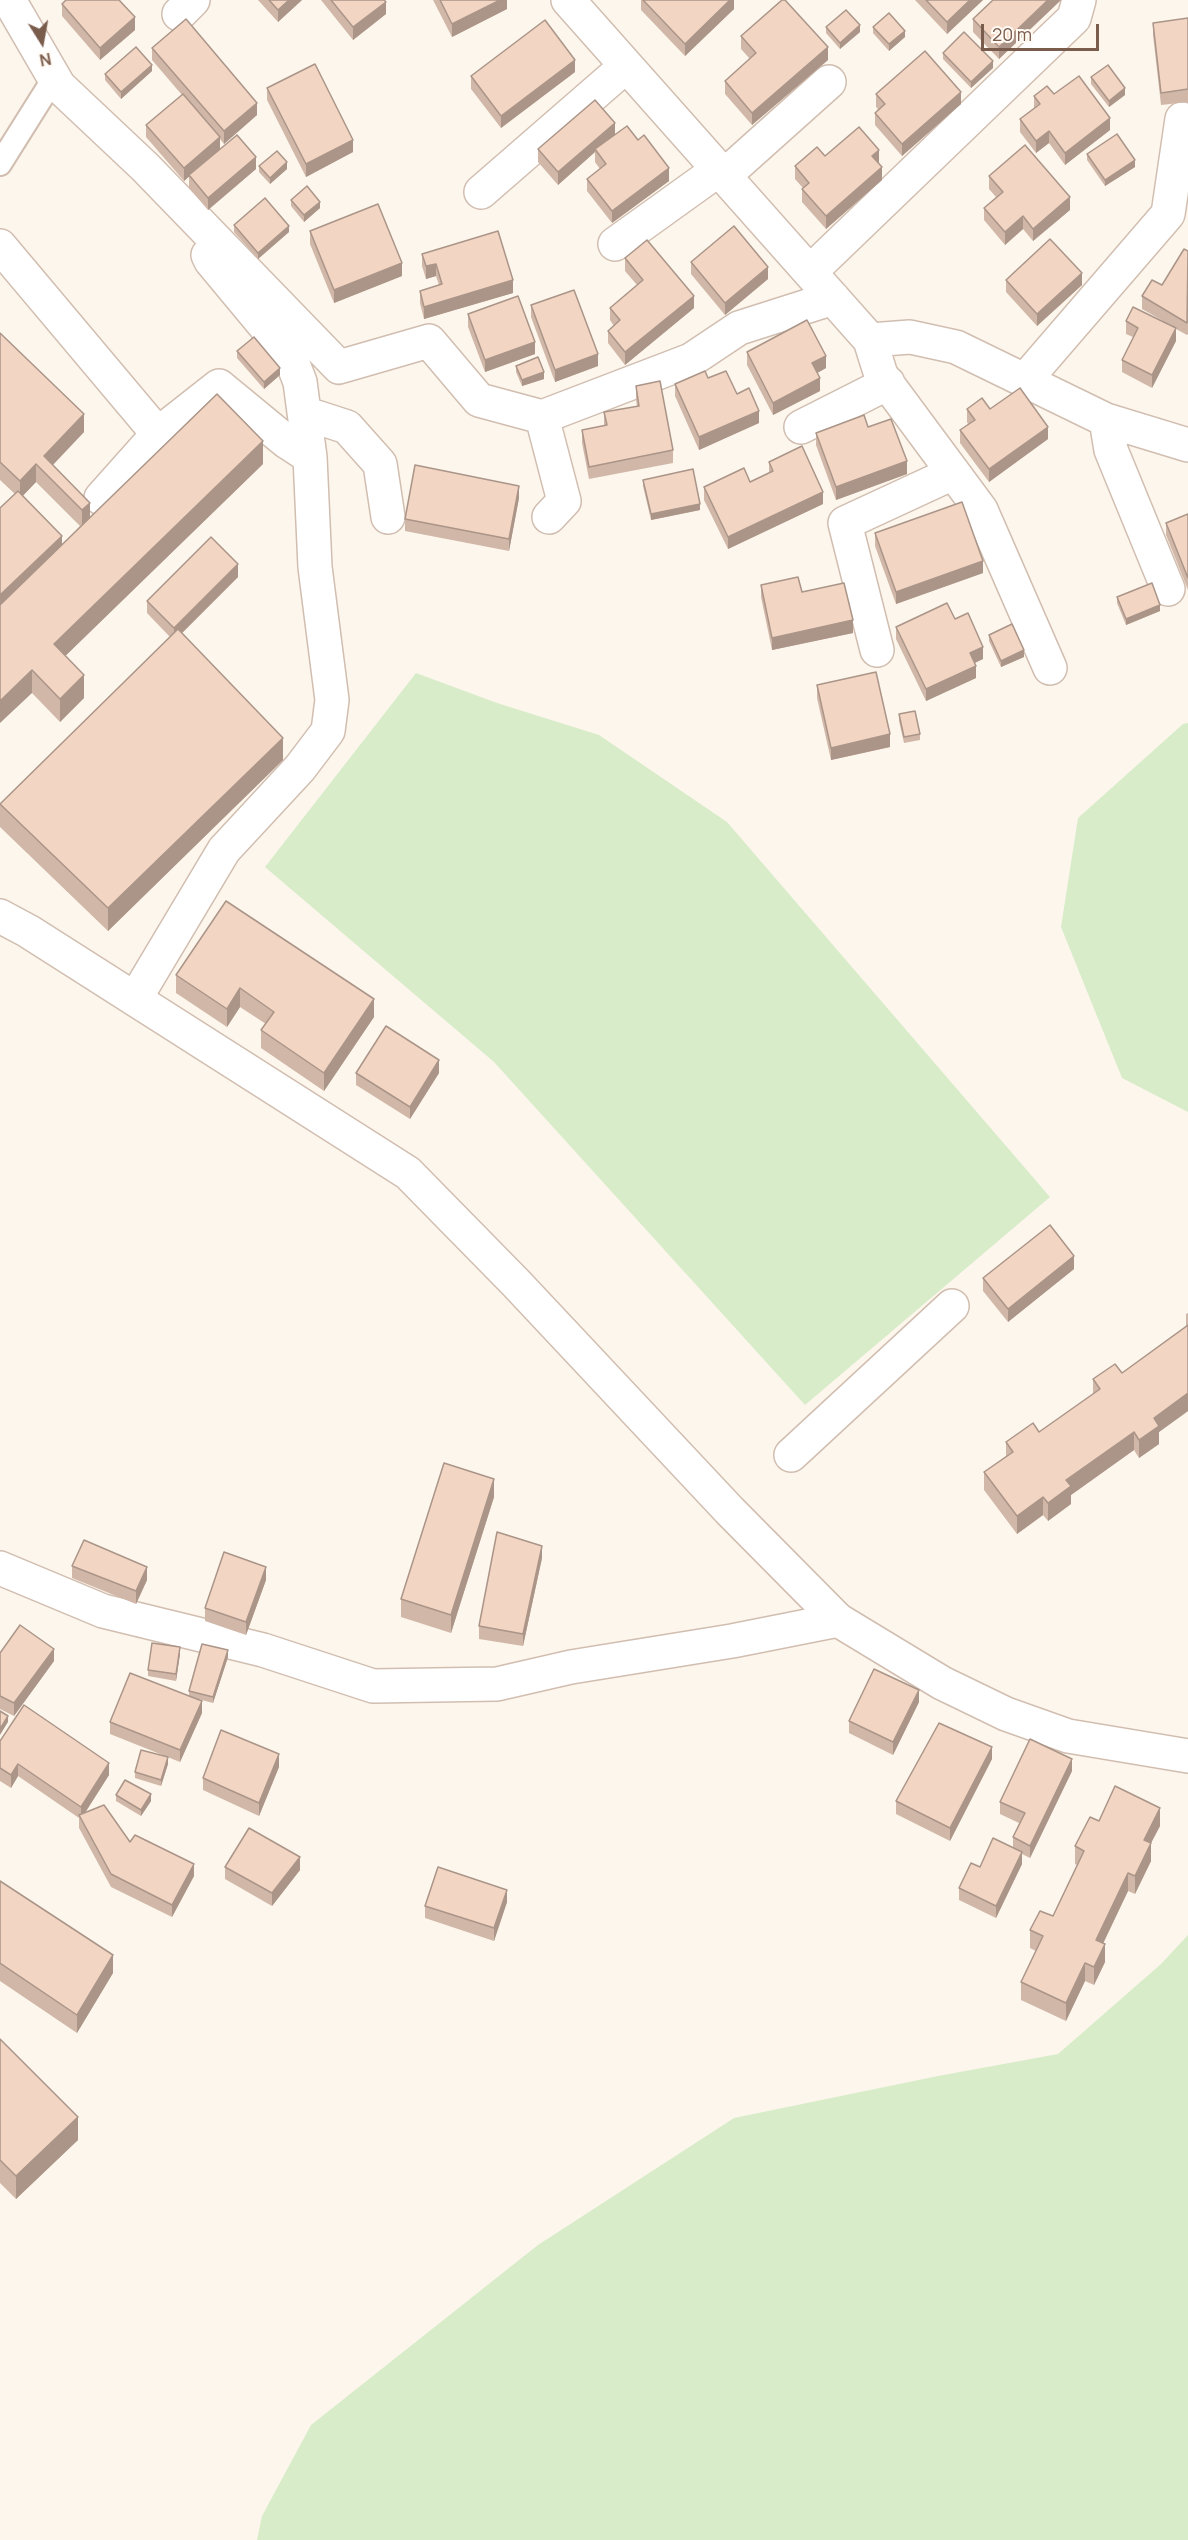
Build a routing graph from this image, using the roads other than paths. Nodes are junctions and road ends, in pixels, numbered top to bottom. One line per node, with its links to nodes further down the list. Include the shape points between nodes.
1 (9, 0): 5 (street)
2 (1079, 0): 14 (street, via 1074,18)
3 (570, 1): 4 (street)
4 (626, 66): 9 (street); 10 (street)
5 (54, 78): 8 (lane); 11 (street)
6 (829, 82): 9 (street)
7 (1182, 119): 17 (street, via 1167,214)
8 (0, 164)
9 (721, 173): 12 (street); 14 (street)
10 (481, 192)
11 (194, 217): 19 (street, via 211,261 290,356 300,382); 20 (street, via 339,367 429,341 479,400)
12 (615, 244)
13 (0, 246): 23 (street)
14 (810, 272): 15 (street)
15 (833, 298): 16 (street); 20 (street, via 739,328 691,360)
16 (870, 340): 17 (street, via 910,337 956,347); 18 (street, via 881,375)
17 (1025, 380): 21 (street)
18 (888, 383): 22 (street); 26 (street)
19 (304, 412): 25 (street); 28 (street, via 347,427 380,464)
20 (542, 417): 29 (street, via 564,501)
21 (1106, 420): 24 (street); 30 (street, via 1111,450)
22 (801, 427)
23 (158, 434): 25 (street, via 219,386); 27 (street)
24 (1188, 445)
25 (310, 457): 34 (street, via 315,567 332,700 328,731 300,768 224,850)
26 (953, 473): 31 (street, via 845,523); 32 (street, via 981,510)
27 (101, 498)
28 (388, 517)
29 (549, 517)
30 (1168, 589)
31 (877, 650)
32 (1050, 668)
33 (0, 916): 34 (street)
34 (135, 999): 38 (street, via 408,1173)
35 (952, 1306): 36 (street)
36 (790, 1455)
37 (0, 1568): 38 (street, via 103,1611 263,1650 373,1686 497,1684 571,1667)
38 (838, 1620): 39 (street, via 942,1683 1006,1714 1068,1736)
39 (1188, 1756)

